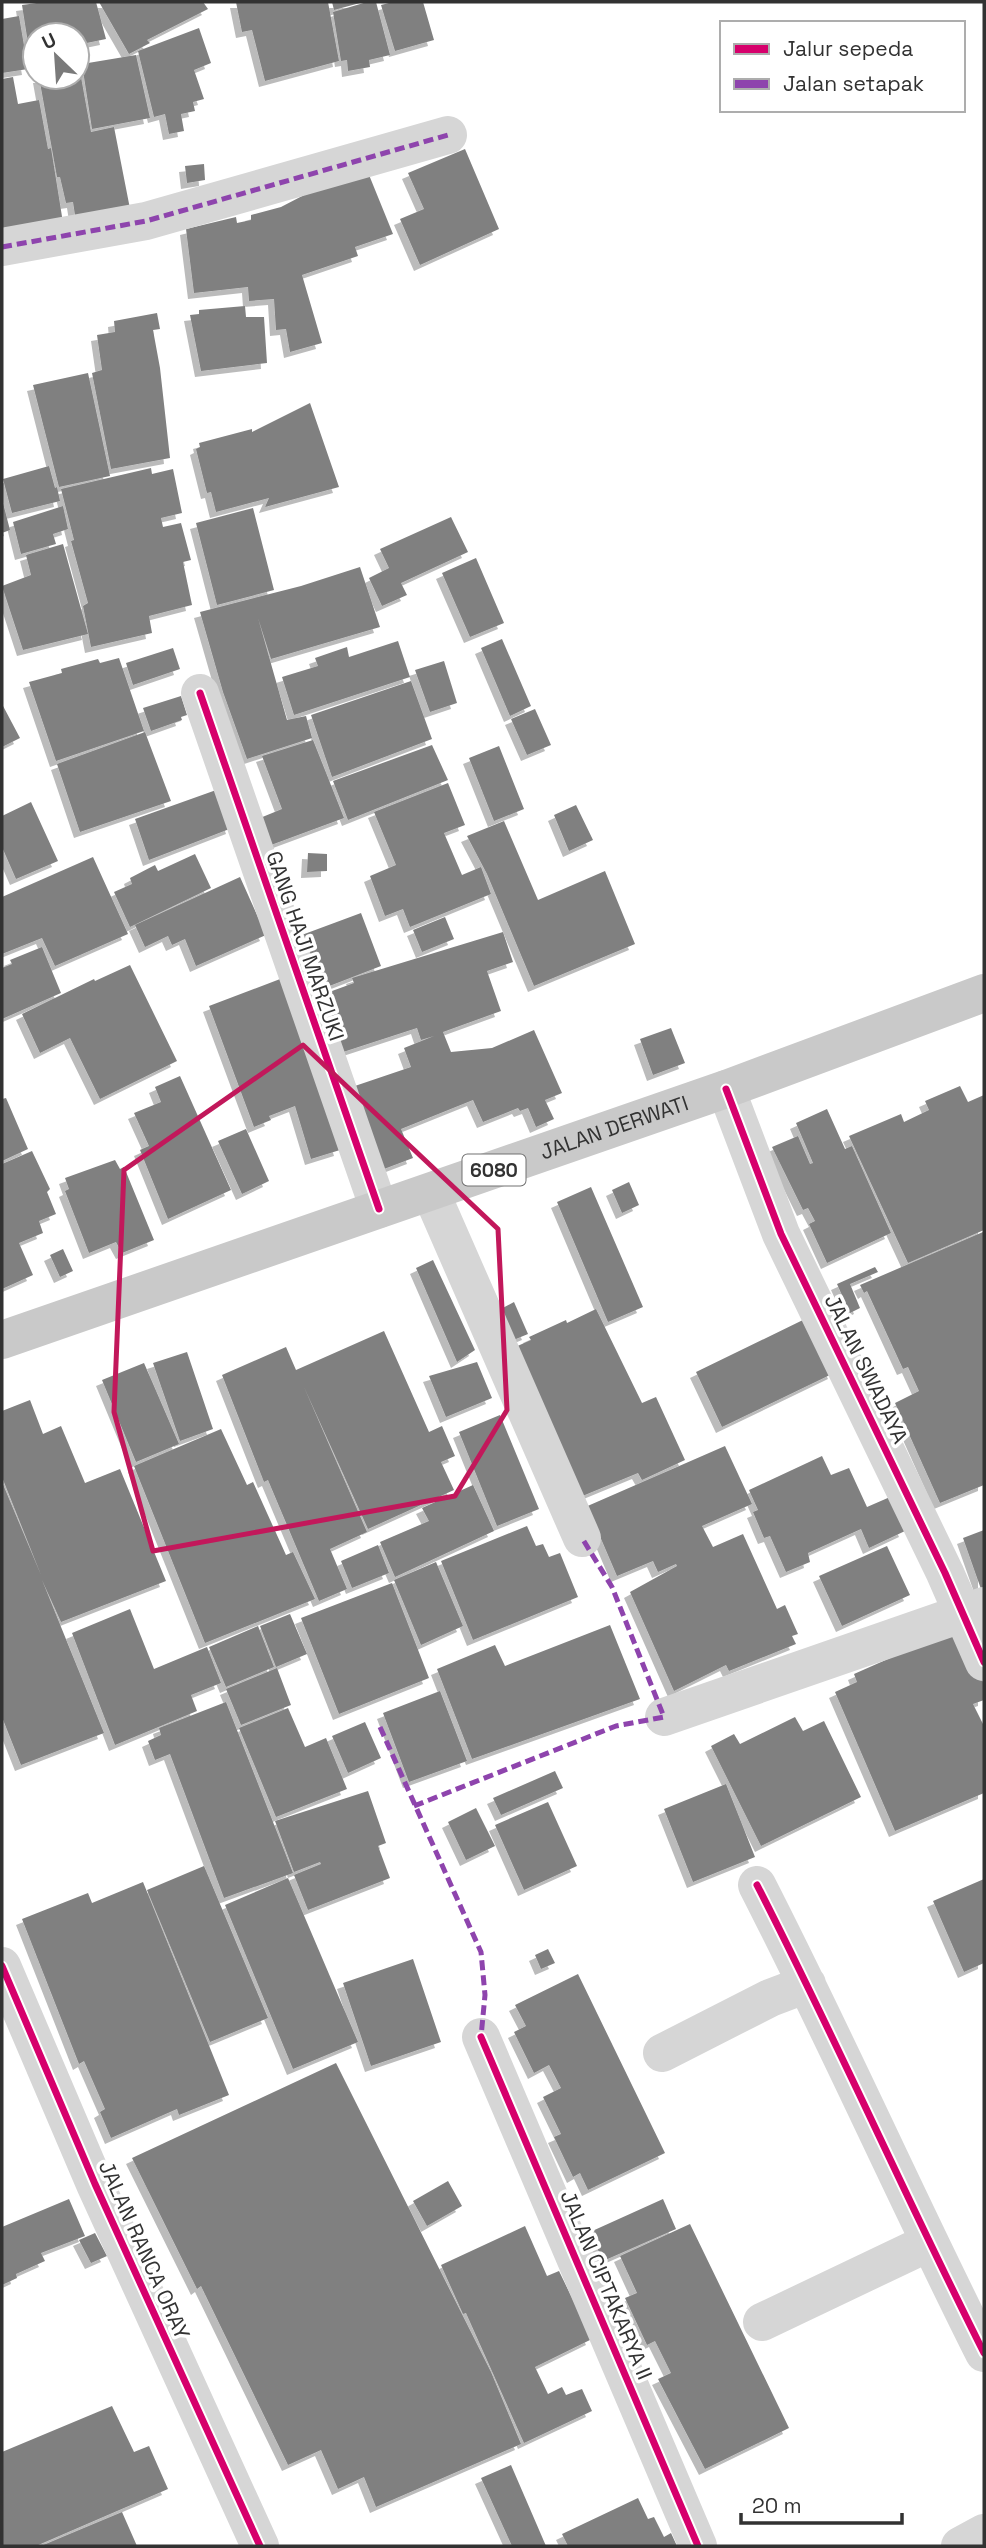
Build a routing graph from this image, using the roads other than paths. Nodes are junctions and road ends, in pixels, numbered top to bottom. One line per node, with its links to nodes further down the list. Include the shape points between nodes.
1 (448, 135): 2 (street, via 146,221)
2 (2, 247)
3 (200, 693): 7 (street, GANG HAJI MARZUKI)
4 (984, 993): 5 (main road, JALAN DERWATI / 6080)
5 (726, 1089): 6 (main road, JALAN DERWATI / 6080); 10 (street, JALAN SWADAYA, via 781,1234)
6 (431, 1193): 7 (main road, JALAN DERWATI / 6080); 9 (street)
7 (379, 1209): 8 (main road, JALAN DERWATI / 6080)
8 (2, 1340)
9 (582, 1538)
10 (974, 1610): 11 (street, JALAN SWADAYA); 12 (street)
11 (984, 1662)
12 (664, 1717)
13 (757, 1885): 15 (street)
14 (2, 1966): 22 (street, JALAN RANCA ORAY, via 94,2184)
15 (807, 1984): 17 (street); 18 (street)
16 (481, 2037): 23 (street, JALAN CIPTAKARYA II)
17 (662, 2053)
18 (929, 2243): 19 (street); 20 (street)
19 (762, 2322)
20 (984, 2353)
21 (984, 2533): 24 (street)
22 (260, 2546)
23 (698, 2546)
24 (960, 2546)

